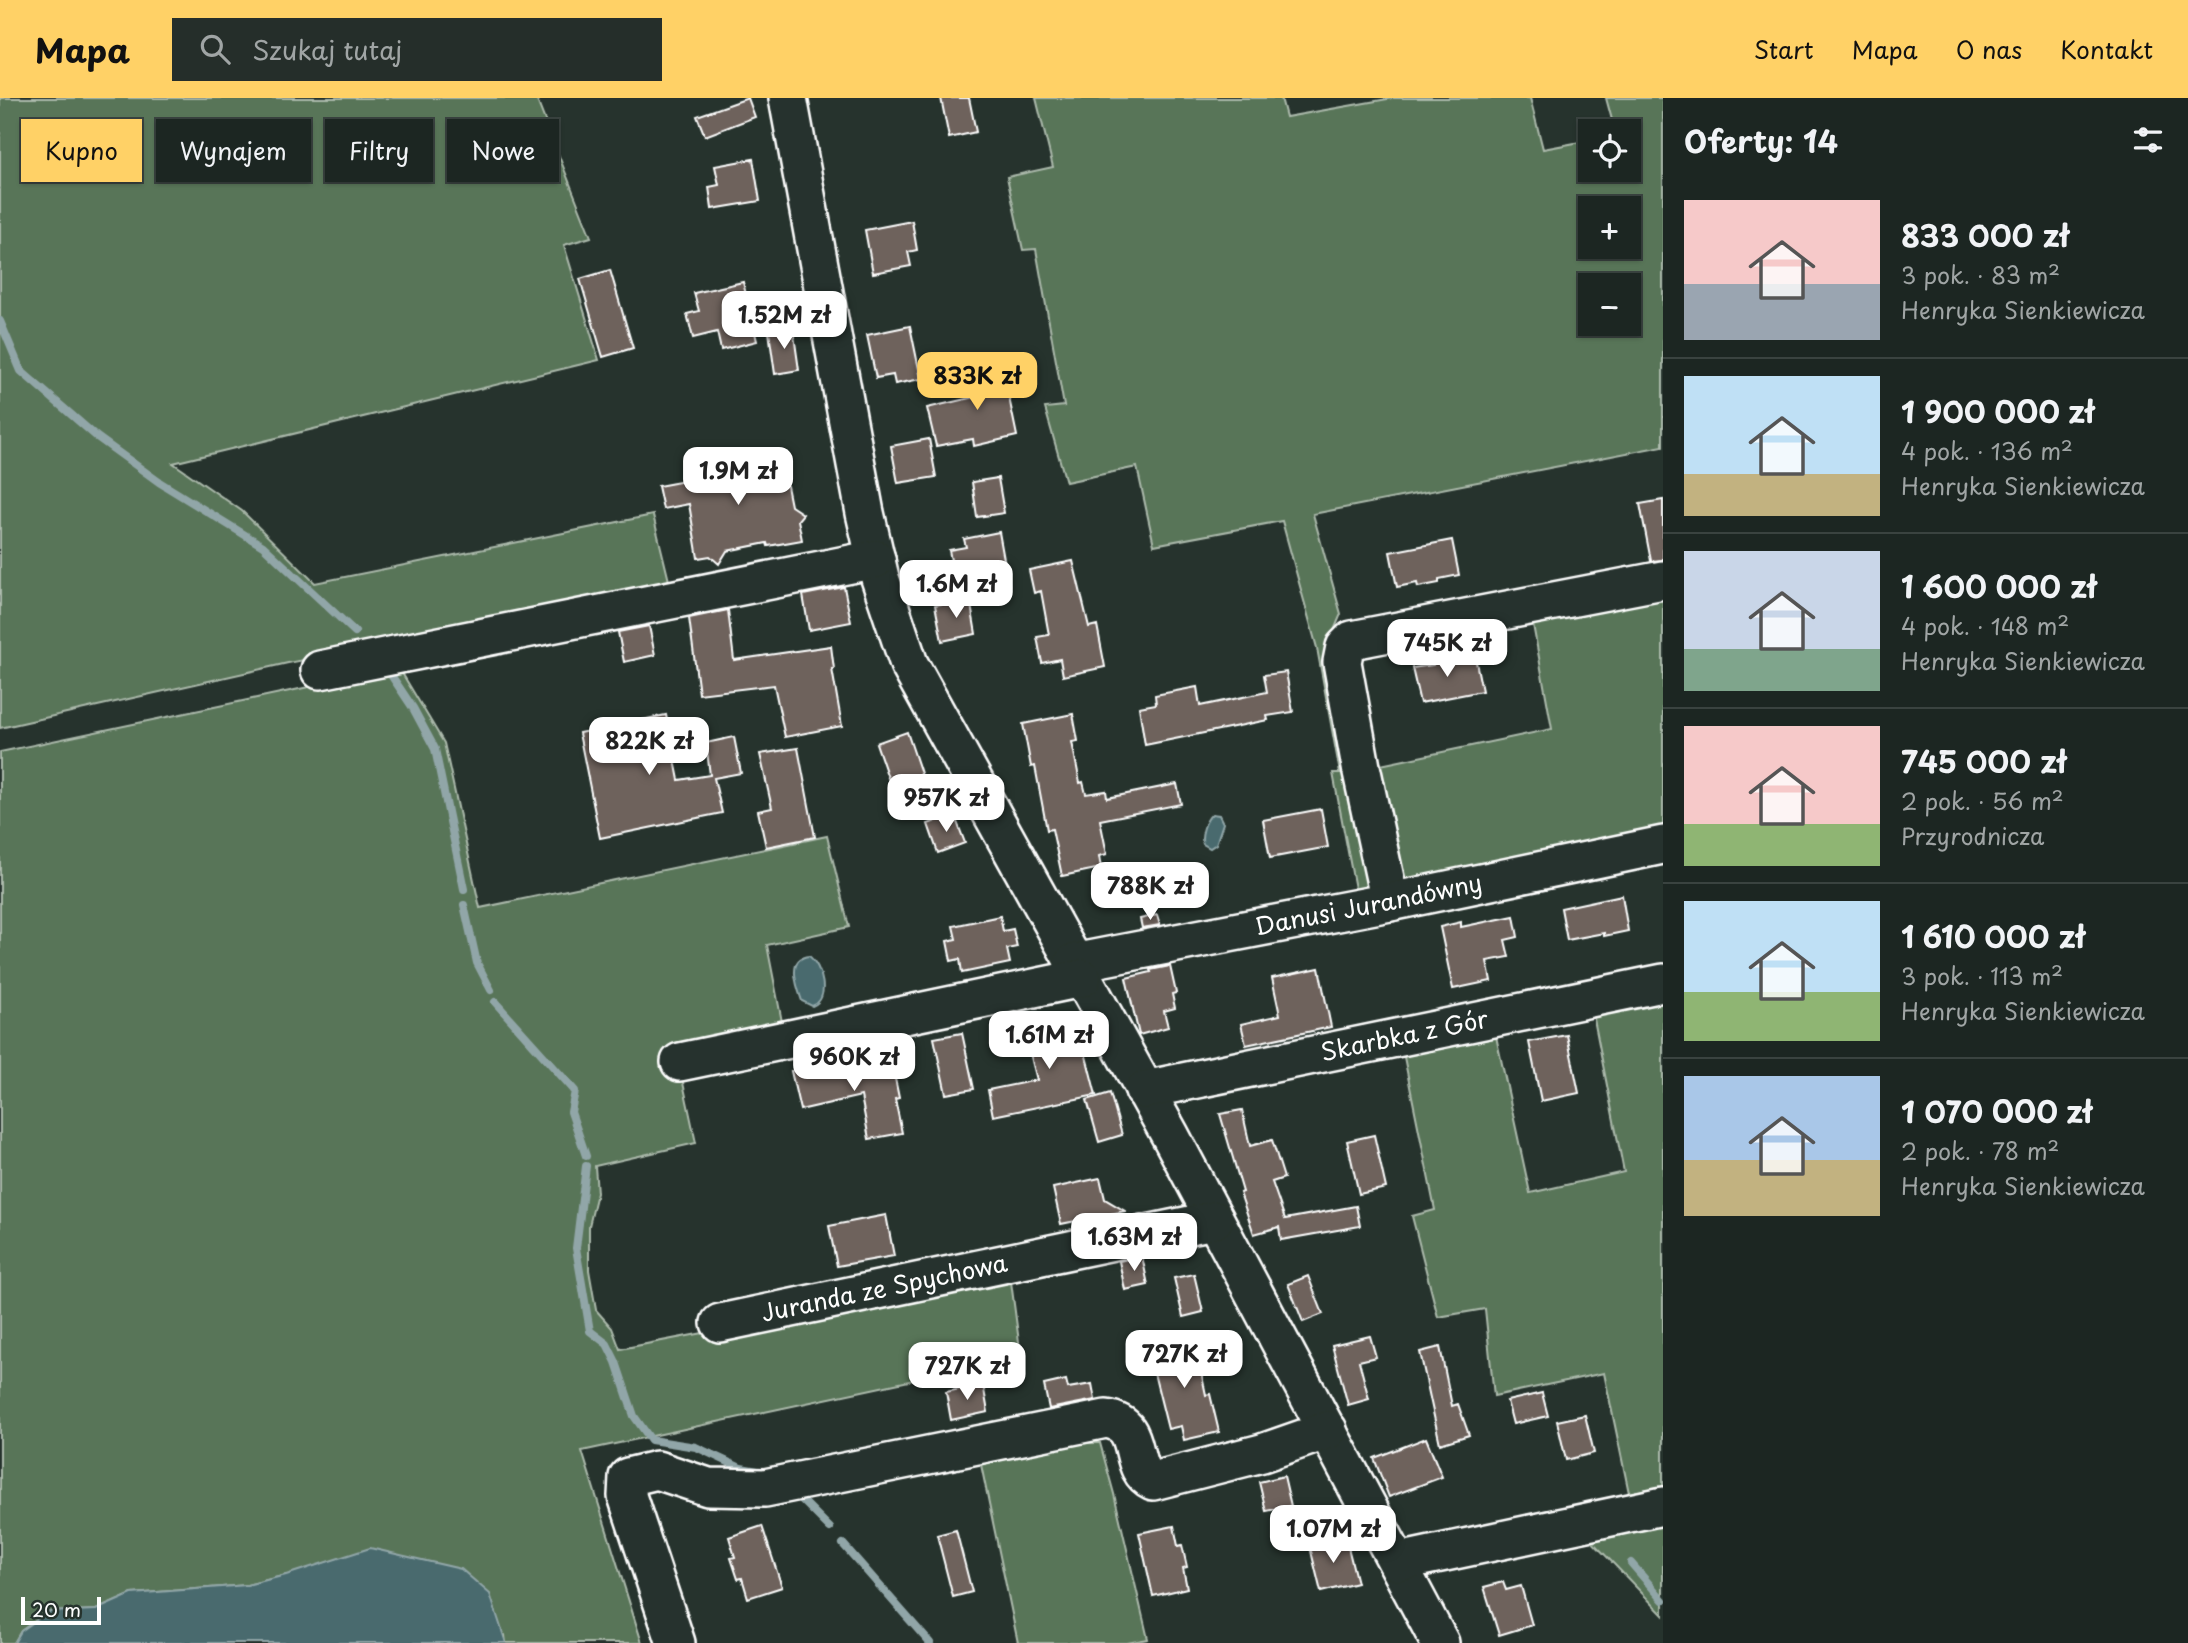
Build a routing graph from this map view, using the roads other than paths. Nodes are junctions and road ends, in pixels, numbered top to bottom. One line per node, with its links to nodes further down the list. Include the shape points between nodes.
1 (788, 98): 2 (street)
2 (876, 559): 4 (street); 7 (street, via 909,664)
3 (1663, 580): 6 (street, via 1352,640 1345,647 1342,662)
4 (320, 670)
5 (1663, 845): 6 (street, Danusi Jurandówny)
6 (1390, 902): 7 (street, Danusi Jurandówny)
7 (1078, 971): 9 (street, Danusi Jurandówny); 10 (street)
8 (1663, 982): 10 (street, Skarbka z Gór)
9 (680, 1062)
10 (1144, 1090): 11 (street)
11 (1214, 1220): 12 (street, Juranda ze Spychowa); 13 (street)
12 (720, 1323)
13 (1328, 1430): 15 (street); 16 (street, via 1262,1453 1153,1481 1139,1466 1131,1434 1122,1423 1107,1419 765,1488 708,1487 657,1470 628,1477 627,1496)
14 (1663, 1506): 15 (street)
15 (1398, 1562): 17 (street)
16 (676, 1643)
17 (1440, 1643)

